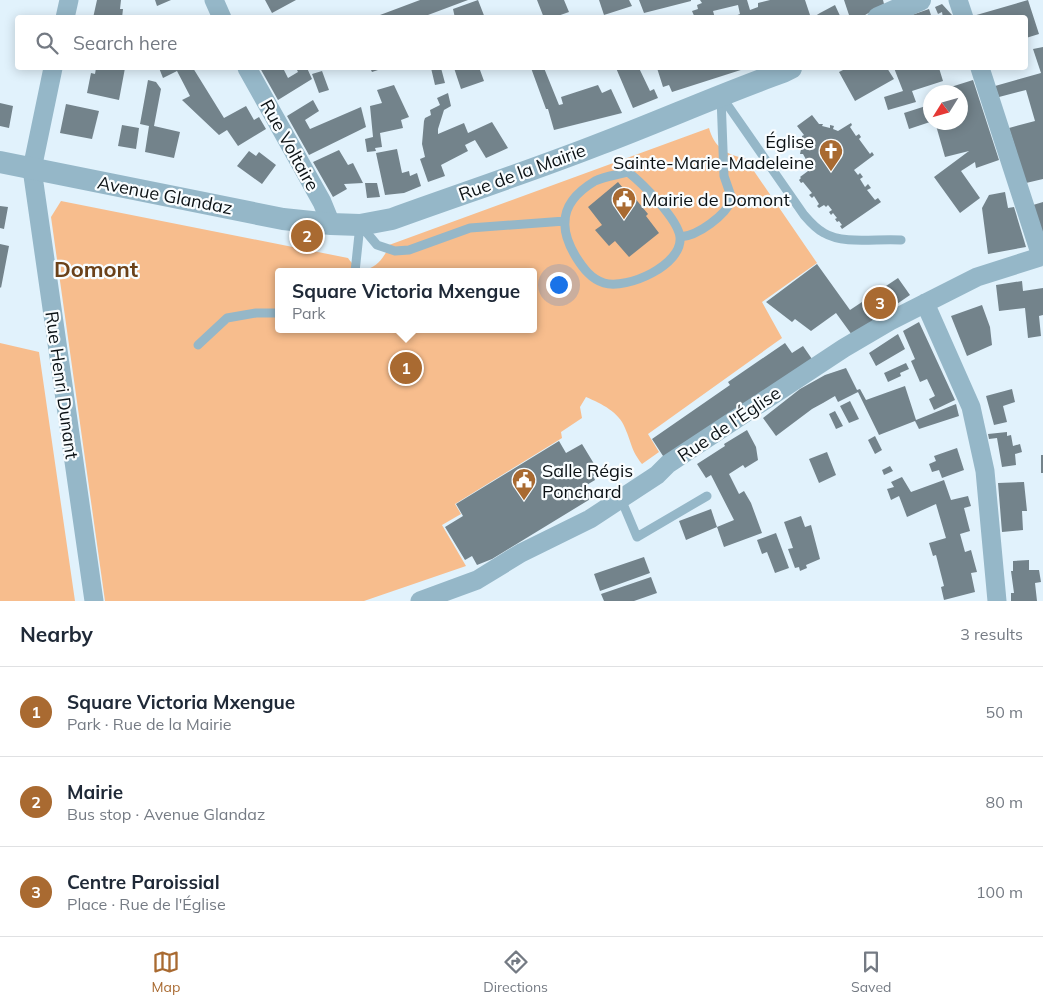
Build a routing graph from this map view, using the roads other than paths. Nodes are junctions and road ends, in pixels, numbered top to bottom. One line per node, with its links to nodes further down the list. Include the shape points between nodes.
1 (69, 0): 5 (street)
2 (214, 0): 6 (street)
3 (920, 0): 7 (street)
4 (958, 0): 8 (street)
5 (66, 15)
6 (221, 15)
7 (885, 15)
8 (963, 15)
9 (53, 70): 15 (street, Rue Henri Dunant)
10 (248, 70): 17 (street, Rue Voltaire, via 322,202)
11 (788, 70): 13 (street, Rue de la Mairie)
12 (981, 70): 21 (street)
13 (721, 95): 18 (street, Rue de la Mairie, via 598,145 392,219); 19 (lane, via 724,176 732,199 725,212 696,233); 20 (lane, via 815,227 838,238)
14 (0, 162): 15 (street, Avenue Glandaz)
15 (32, 169): 17 (street, Avenue Glandaz, via 283,219); 28 (street, Rue Henri Dunant)
16 (565, 221): 18 (lane, via 470,228 395,252 377,245); 19 (lane, via 575,196 596,180 628,172 660,204); 19 (lane, via 571,248 581,265 590,275 612,284 641,279 659,269 678,248)
17 (331, 224): 18 (street, Rue de la Mairie)
18 (360, 225): 22 (lane)
19 (680, 237)
20 (901, 240)
21 (1042, 256): 23 (street, Rue de l'Église, via 977,277)
22 (355, 268)
23 (925, 303): 27 (street, Rue de l'Église, via 844,348 668,464 658,475); 30 (street, via 971,407 985,471)
24 (275, 313): 25 (lane, via 256,312 227,318)
25 (198, 345)
26 (707, 496): 27 (lane, via 637,537)
27 (621, 499): 29 (street, Rue de l'Église, via 477,580)
28 (94, 601)
29 (420, 601)
30 (997, 601)

